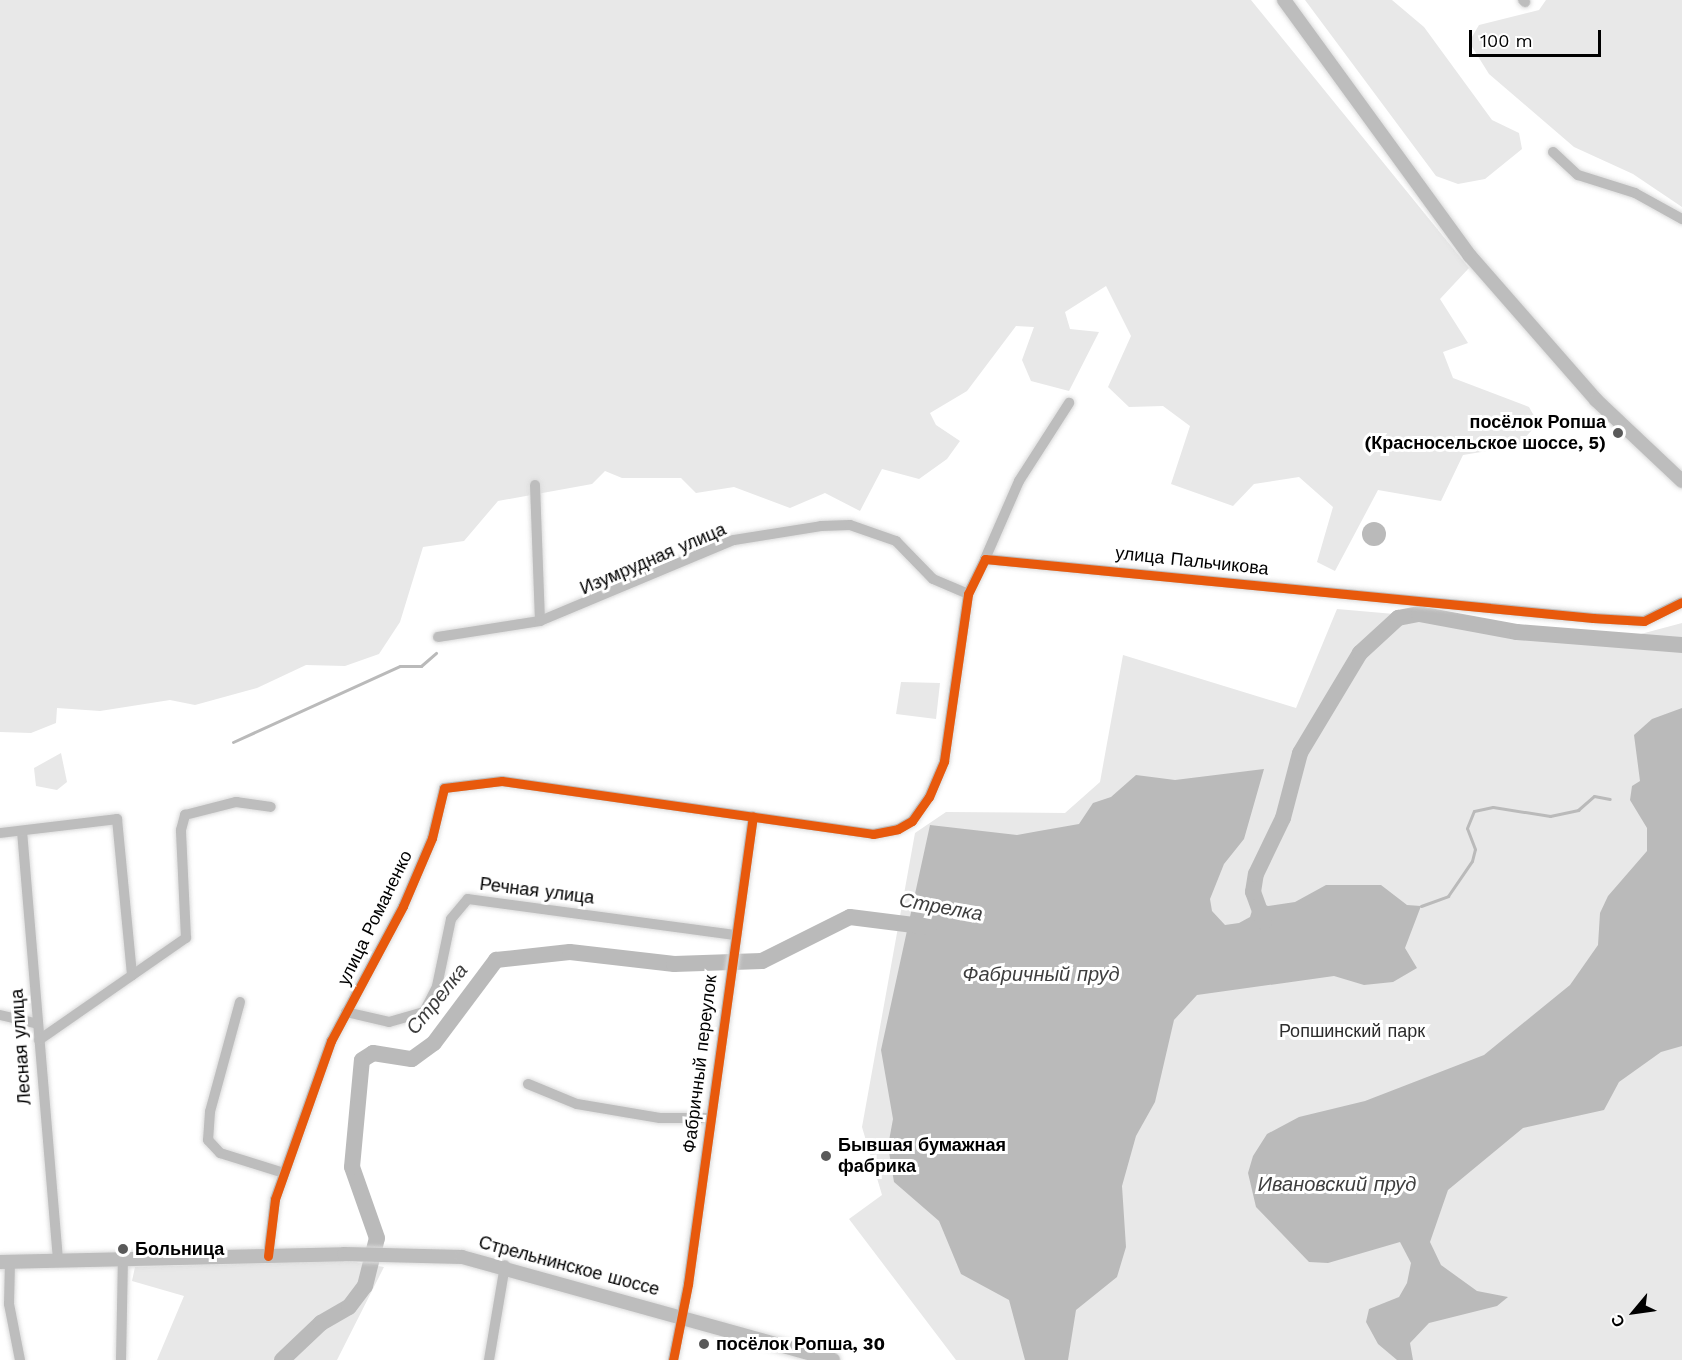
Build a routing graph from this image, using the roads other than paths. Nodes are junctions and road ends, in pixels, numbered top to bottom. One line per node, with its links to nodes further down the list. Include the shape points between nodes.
1 (1284, 0): 5 (main road, via 1470,256 1596,400)
2 (1552, 152): 3 (street, via 1578,175 1635,193)
3 (1682, 219)
4 (1069, 403): 7 (street, via 1019,481)
5 (1682, 481)
6 (536, 486): 10 (street)
7 (985, 559): 8 (street); 9 (street, улица Пальчикова, via 1593,618 1644,621)
8 (968, 594): 10 (street, Изумрудная улица, via 933,579 896,540 850,525 821,526 734,540); 13 (street, улица Романенко, via 944,761 929,797 912,821 898,829 873,834)
9 (1682, 602)
10 (540, 621): 11 (street, Изумрудная улица)
11 (438, 637)
12 (271, 807): 17 (street, via 236,802 185,815 181,830 186,938)
13 (753, 817): 16 (street, Фабричный переулок); 19 (street, улица Романенко, via 502,781 444,788 432,838 403,906)
14 (22, 831): 15 (street); 17 (street, via 117,819); 21 (street, Лесная улица)
15 (0, 833)
16 (734, 939): 19 (street, Речная улица, via 468,899 451,920 437,986 424,1012 389,1022); 24 (street, Фабричный переулок)
17 (132, 975): 22 (street)
18 (240, 1002): 25 (street, via 210,1112 208,1140 220,1153)
19 (346, 1012): 25 (street, улица Романенко)
20 (0, 1015): 21 (street)
21 (36, 1023): 22 (street, Лесная улица)
22 (39, 1040): 28 (street, Лесная улица)
23 (528, 1084): 24 (street, via 577,1104 660,1118)
24 (709, 1118): 31 (street, Фабричный переулок)
25 (284, 1173): 26 (street, улица Романенко, via 269,1223)
26 (268, 1256): 27 (main road, Стрельнинское шоссе); 30 (main road, Стрельнинское шоссе, via 406,1254)
27 (123, 1259): 28 (main road, Стрельнинское шоссе); 33 (street)
28 (58, 1260): 29 (main road, Стрельнинское шоссе)
29 (5, 1261): 32 (street)
30 (505, 1265): 31 (main road, Стрельнинское шоссе); 34 (street)
31 (681, 1316): 35 (street, Фабричный переулок); 36 (main road, Стрельнинское шоссе)
32 (20, 1360)
33 (121, 1360)
34 (489, 1360)
35 (673, 1360)
36 (833, 1360)

